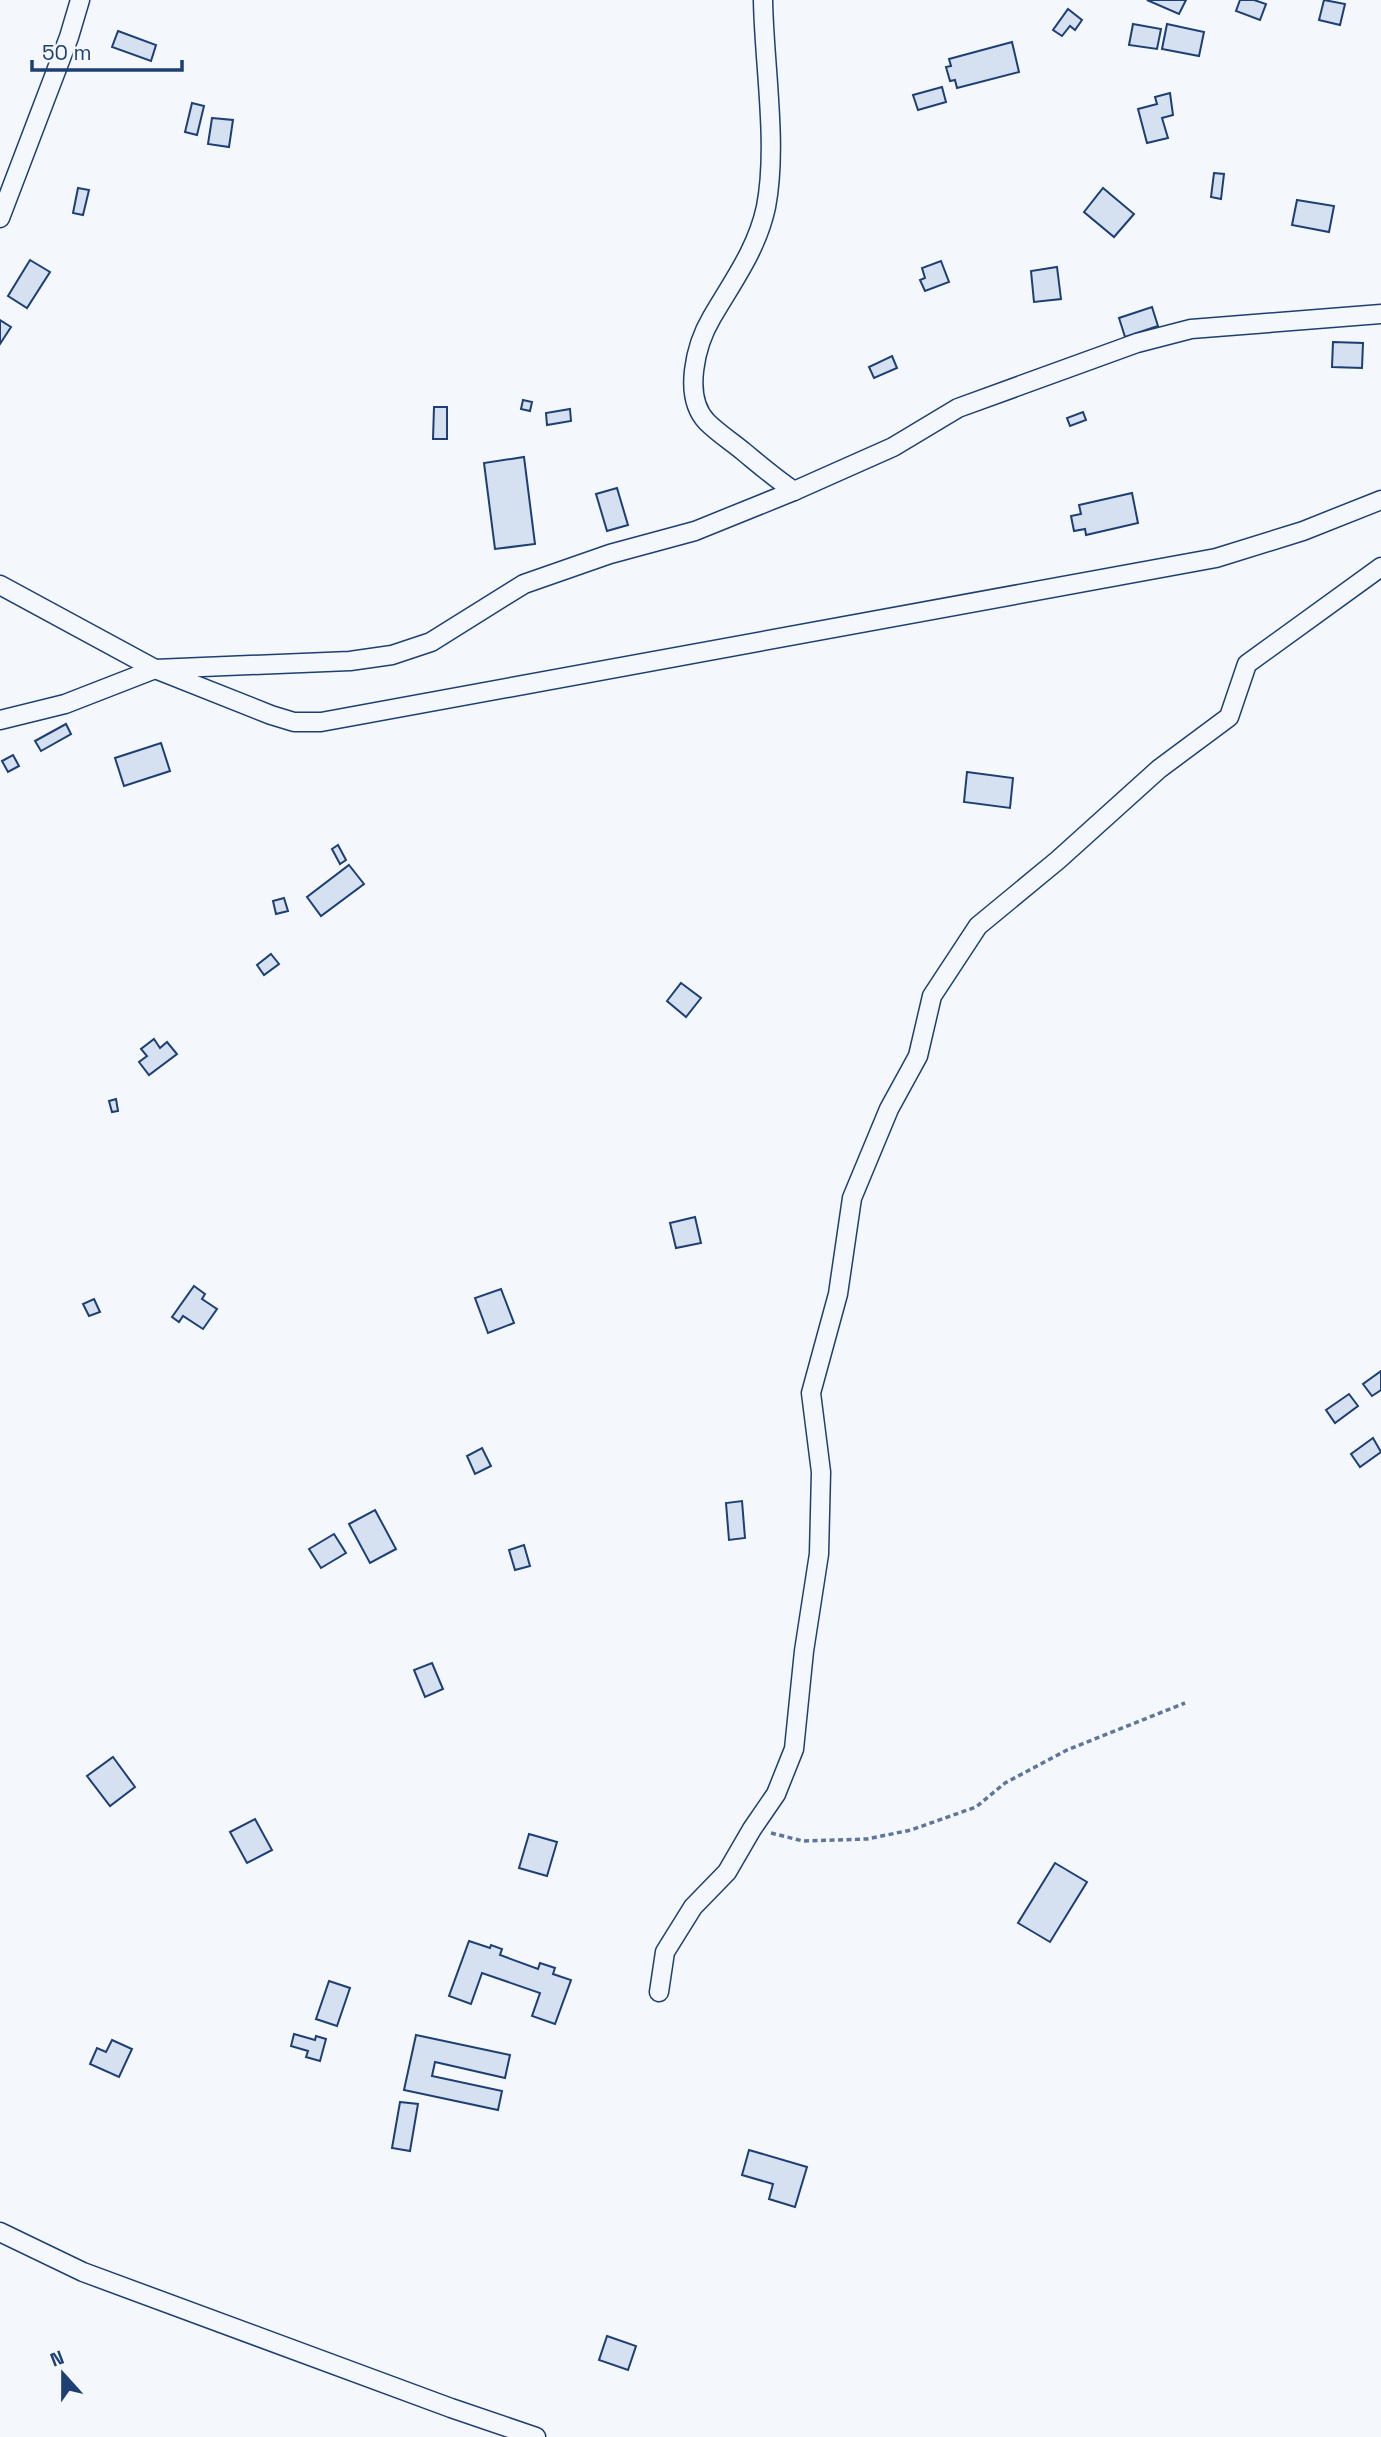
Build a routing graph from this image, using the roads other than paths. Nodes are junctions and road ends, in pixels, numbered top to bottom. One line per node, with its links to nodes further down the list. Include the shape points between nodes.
1 (80, 0): 3 (street)
2 (763, 0): 5 (street, via 771,158 766,208 746,262 699,344 693,371 696,404 705,420)
3 (0, 218)
4 (1381, 314): 5 (street, via 1191,329 1137,343 958,408 892,447)
5 (794, 491): 9 (street, via 695,531 524,584 431,642 392,655 350,661)
6 (1381, 500): 9 (street, via 1216,558 321,722 294,722 271,715)
7 (1381, 567): 11 (street, via 1247,664 1228,717 1159,769 978,926 932,996 918,1056 889,1109 852,1198 838,1294 811,1393 821,1472 819,1554 794,1749 776,1794 727,1872 693,1907 665,1952)
8 (0, 585): 9 (street)
9 (155, 669): 10 (street, via 65,704)
10 (0, 720)
11 (659, 1992)
12 (0, 2232): 13 (street, via 83,2272)
13 (536, 2437)

